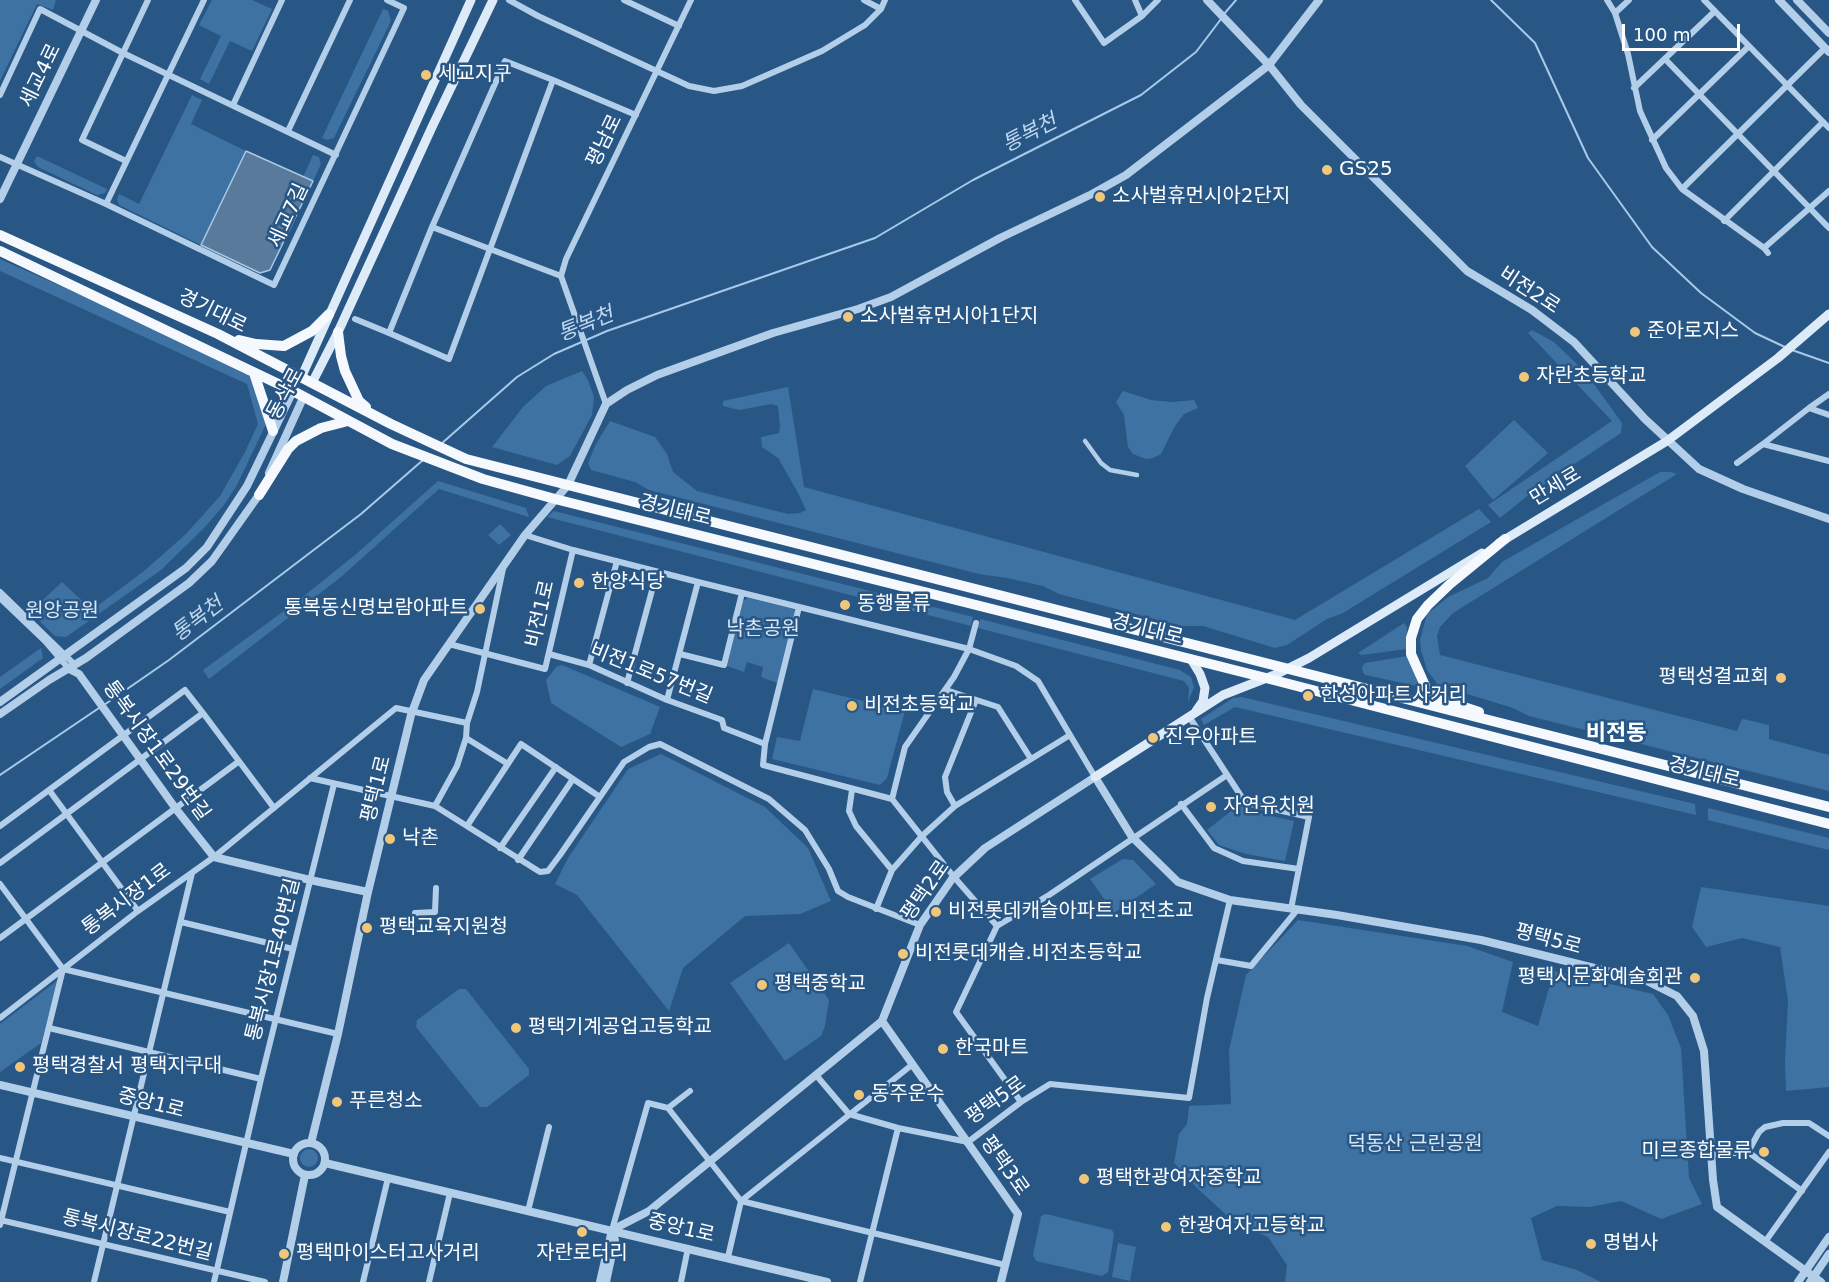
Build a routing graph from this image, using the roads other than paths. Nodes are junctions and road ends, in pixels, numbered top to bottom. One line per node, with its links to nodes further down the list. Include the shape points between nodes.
1 (96, 0): 29 (street, 세교4로)
2 (148, 0): 33 (street)
3 (204, 0): 37 (street)
4 (282, 0): 43 (street)
5 (350, 0): 47 (street)
6 (387, 0): 50 (street, 세교7길, via 404,8)
7 (471, 0): 67 (main road, 동삭로)
8 (492, 0): 70 (main road, 동삭로)
9 (509, 0): 36 (street)
10 (624, 0): 28 (street)
11 (691, 0): 28 (street, 평남로)
12 (864, 0): 24 (street)
13 (885, 0): 24 (street)
14 (1075, 0): 27 (street, via 1104,43)
15 (1135, 0): 27 (street)
16 (1158, 0): 27 (street)
17 (1207, 0): 35 (street, 비전2로)
18 (1319, 0): 35 (street)
19 (1607, 0): 26 (street)
20 (1629, 0): 26 (street)
21 (1704, 0): 25 (street)
22 (1779, 0): 32 (street)
23 (1797, 0): 30 (street)
24 (881, 9): 36 (street, via 865,25 822,51 742,86 714,91 689,86)
25 (1715, 11): 31 (street); 34 (street)
26 (1615, 13): 40 (street)
27 (1142, 15)
28 (679, 26): 36 (street, 평남로)
29 (81, 31): 33 (street); 42 (street, via 40,9); 53 (street, 세교4로)
30 (1829, 33)
31 (1749, 46): 39 (street); 41 (street)
32 (1827, 50): 39 (street)
33 (123, 53): 37 (street); 52 (street, via 82,140)
34 (1666, 60): 40 (street); 41 (street)
35 (1269, 65): 79 (street, via 1126,175 891,297 773,333 657,375); 86 (street, 비전2로, via 1301,105 1467,271 1532,310 1574,342)
36 (657, 70): 44 (street, 평남로)
37 (168, 74): 43 (street); 52 (street)
38 (553, 80): 44 (street); 61 (street, via 505,61); 64 (street)
39 (1788, 86): 45 (street); 48 (street)
40 (1634, 88): 49 (street)
41 (1700, 94): 48 (street); 49 (street)
42 (0, 95)
43 (232, 105): 47 (street)
44 (636, 115): 66 (street, 평남로)
45 (1823, 122): 46 (street); 54 (street)
46 (1829, 129)
47 (288, 131): 50 (street)
48 (1738, 134): 54 (street); 55 (street)
49 (1652, 140): 55 (street)
50 (336, 155): 58 (street, 세교7길, via 274,285)
51 (0, 157): 53 (street, 세교7길)
52 (126, 161): 58 (street)
53 (17, 165): 57 (street, 세교4로); 58 (street, 세교7길)
54 (1774, 171): 59 (street); 60 (street)
55 (1682, 189): 60 (street)
56 (1829, 191): 59 (street)
57 (0, 199)
58 (105, 204)
59 (1810, 208): 60 (street, via 1766,250); 62 (street)
60 (1724, 220)
61 (432, 228): 64 (street); 71 (street)
62 (1829, 228)
63 (0, 235): 72 (main road, 경기대로)
64 (489, 248): 66 (street); 71 (street, via 449,359)
65 (0, 251): 73 (main road, 경기대로)
66 (561, 276): 79 (street)
67 (329, 314): 72 (main road, via 312,331 284,346 256,344); 74 (main road, 동삭로)
68 (1829, 314): 86 (main road, 만세로, via 1778,358)
69 (355, 319): 71 (street)
70 (338, 332): 75 (main road, 동삭로); 81 (main road, via 340,356 351,387)
71 (389, 333)
72 (218, 334): 74 (main road, 경기대로)
73 (254, 373): 76 (main road, 경기대로); 84 (main road)
74 (301, 378): 75 (main road, 경기대로); 76 (main road)
75 (312, 384): 78 (main road, 동삭로); 81 (main road, 경기대로)
76 (293, 391): 78 (main road, 경기대로); 84 (street, 동삭로)
77 (1829, 394): 80 (street)
78 (303, 398): 83 (main road, 경기대로); 92 (street, 동삭로)
79 (606, 404): 91 (street, 평택1로)
80 (1809, 408): 82 (street); 87 (street)
81 (373, 414): 91 (main road, 경기대로, via 466,459)
82 (1829, 415)
83 (348, 421): 92 (main road, via 321,428 296,441); 93 (main road, 경기대로, via 456,470)
84 (273, 431): 112 (street, 동삭로, via 247,486 207,548 186,568)
85 (1085, 441): 90 (street, via 1110,470)
86 (1667, 441): 94 (street, 비전2로, via 1699,469); 96 (main road, 만세로)
87 (1762, 444): 88 (street); 89 (street)
88 (1829, 461)
89 (1737, 463)
90 (1137, 475)
91 (568, 485): 93 (street, 평택1로); 115 (main road, 경기대로)
92 (260, 495): 116 (street, 동삭로, via 212,561 189,583)
93 (555, 499): 95 (street, 평택1로); 113 (main road, 경기대로)
94 (1829, 519)
95 (525, 535): 97 (street); 99 (street, 평택1로)
96 (1505, 539): 115 (main road, 만세로); 128 (main road, via 1428,605 1417,620 1411,654 1426,688 1440,699 1494,717)
97 (573, 550): 98 (street); 110 (street, 비전1로)
98 (617, 561): 100 (street); 114 (street)
99 (503, 566): 107 (street, 평택1로); 109 (street)
100 (657, 572): 101 (street); 118 (street)
101 (698, 582): 103 (street); 111 (street)
102 (0, 592): 112 (street)
103 (742, 593): 105 (street); 111 (street, via 724,665)
104 (0, 598): 112 (street)
105 (799, 607): 108 (street); 132 (street)
106 (976, 623): 108 (street)
107 (448, 644): 109 (street); 123 (street, 평택1로, via 424,680)
108 (969, 649): 119 (street); 129 (street, via 1016,666 1038,681)
109 (486, 654): 110 (street, 비전1로, via 545,669); 127 (street)
110 (549, 654): 114 (street, 비전1로57번길)
111 (680, 654): 120 (street)
112 (63, 657): 116 (street); 122 (street, 동삭로)
113 (1191, 659): 117 (main road, 경기대로); 126 (main road, via 1205,688 1203,701)
114 (589, 666): 118 (street, 비전1로57번길)
115 (1288, 669): 117 (main road, 평택2로); 128 (main road, 경기대로)
116 (75, 670): 125 (street, 동삭로, via 49,680); 130 (street, 통복시장1로29번길)
117 (1266, 678): 126 (main road, 평택2로, via 1223,695); 155 (main road, 경기대로)
118 (627, 683): 120 (street, 비전1로57번길)
119 (946, 690): 121 (street); 147 (street, via 905,747)
120 (667, 700): 132 (street, 비전1로57번길, via 722,720 724,728)
121 (976, 700): 133 (street, via 998,707); 150 (street, via 945,777)
122 (0, 702)
123 (413, 710): 127 (street); 140 (street, 통복시장1로, via 396,708); 145 (street, 평택1로)
124 (203, 713): 130 (street, via 185,690); 134 (street); 135 (street)
125 (0, 714)
126 (1191, 717): 138 (street); 139 (main road, 평택2로)
127 (467, 723): 131 (street)
128 (1506, 725): 151 (main road, 경기대로)
129 (1070, 735): 133 (street); 139 (street)
130 (123, 736): 134 (street, 통복시장1로29번길); 143 (street)
131 (466, 738): 136 (street); 149 (street, via 457,766)
132 (765, 744): 144 (street, via 763,765)
133 (1031, 759): 150 (street)
134 (141, 760): 153 (street, 통복시장1로29번길); 154 (street)
135 (238, 762): 152 (street); 153 (street)
136 (508, 764): 137 (street, via 521,744); 157 (street)
137 (556, 767): 141 (street); 160 (street)
138 (1227, 775): 148 (street); 165 (street, via 1251,804 1309,817)
139 (1095, 777): 159 (street, 평택5로); 168 (street, 평택2로, via 985,848)
140 (310, 778): 142 (street); 152 (street, 통복시장1로)
141 (573, 779): 146 (street); 162 (street)
142 (334, 784): 145 (street); 169 (street, 통복시장1로40번길)
143 (49, 790): 154 (street); 156 (street)
144 (852, 790): 147 (street); 166 (street, via 849,811 855,826)
145 (393, 796): 149 (street); 172 (street, 평택1로)
146 (600, 796): 162 (street, via 548,872); 174 (street, via 624,762 660,744 769,799 806,830 838,891)
147 (892, 799): 158 (street)
148 (1181, 804): 159 (street); 165 (street, via 1214,848 1243,861)
149 (435, 806): 157 (street)
150 (955, 806): 158 (street)
151 (1829, 807)
152 (274, 808): 161 (street, 통복시장1로)
153 (176, 809): 161 (street, 통복시장1로29번길); 164 (street)
154 (66, 813): 163 (street); 164 (street)
155 (1829, 824)
156 (0, 826)
157 (467, 826): 160 (street)
158 (922, 836): 166 (street); 168 (street)
159 (1132, 837): 173 (street, 평택5로, via 1178,882); 181 (street)
160 (500, 848): 162 (street)
161 (213, 857): 167 (street, 통복시장1로); 169 (street)
162 (518, 860)
163 (0, 863)
164 (102, 863): 176 (street); 178 (street)
165 (1299, 869): 175 (street)
166 (892, 870): 174 (street)
167 (192, 873): 176 (street, 통복시장1로); 179 (street)
168 (954, 877): 180 (street, 평택2로); 181 (street)
169 (310, 880): 172 (street); 183 (street, 통복시장1로40번길)
170 (0, 884): 178 (street)
171 (436, 888): 177 (street, via 435,912)
172 (368, 892): 191 (street, 평택1로)
173 (1230, 900): 175 (street, 평택5로); 184 (street, 평택5로)
174 (876, 909): 180 (street)
175 (1294, 909): 184 (street, via 1251,966); 212 (street, 평택5로, via 1481,940 1647,981 1677,996 1693,1016 1704,1051)
176 (138, 911): 185 (street, 통복시장1로)
177 (415, 913)
178 (26, 919): 182 (street); 185 (street)
179 (181, 922): 183 (street); 186 (street)
180 (920, 925): 189 (street, 평택2로)
181 (997, 927): 199 (street, via 956,1012)
182 (0, 938)
183 (293, 949): 188 (street, 통복시장1로40번길)
184 (1217, 960): 199 (street, 평택5로, via 1189,1098 1050,1084)
185 (63, 969): 186 (street); 187 (street, 통복시장1로); 190 (street)
186 (164, 994): 188 (street); 192 (street)
187 (0, 1018)
188 (277, 1020): 191 (street); 195 (street, 통복시장1로40번길)
189 (882, 1021): 193 (street, 평택3로); 194 (street, 평택2로)
190 (49, 1028): 192 (street); 198 (street)
191 (338, 1034): 207 (street, 평택1로)
192 (151, 1052): 195 (street); 202 (street)
193 (913, 1064): 201 (street); 206 (street, 평택3로)
194 (816, 1075): 201 (street); 215 (street, 평택2로)
195 (261, 1079): 208 (street, 통복시장1로40번길)
196 (0, 1085): 198 (street, 중앙1로)
197 (690, 1091): 200 (street)
198 (34, 1092): 202 (street, 중앙1로); 214 (street)
199 (1021, 1102): 206 (street, 평택5로)
200 (668, 1108): 215 (street); 226 (street, via 648,1103)
201 (849, 1114): 204 (street); 222 (street)
202 (135, 1117): 208 (street, 중앙1로); 219 (street)
203 (549, 1127): 223 (street)
204 (898, 1128): 206 (street); 227 (street)
205 (1829, 1136): 209 (street, via 1809,1123 1783,1123 1765,1127)
206 (968, 1142): 234 (street, 평택3로, via 1018,1214)
207 (311, 1143): 211 (street, via 303,1144); 216 (street, via 322,1150)
208 (246, 1144): 211 (street, 중앙1로); 224 (street, 통복시장1로40번길)
209 (1748, 1152): 212 (street); 220 (street)
210 (1829, 1152): 220 (street)
211 (294, 1154): 217 (street, via 295,1167)
212 (1711, 1155): 229 (street, 평택5로, via 1717,1207)
213 (0, 1158): 214 (street)
214 (15, 1161): 219 (street); 225 (street)
215 (709, 1162): 222 (street); 226 (street, 평택2로, via 649,1211)
216 (325, 1163): 217 (street, via 318,1173); 218 (street, 중앙1로)
217 (305, 1175): 242 (street)
218 (388, 1178): 221 (street, 중앙1로); 243 (street)
219 (119, 1186): 224 (street); 230 (street)
220 (1802, 1191): 229 (street)
221 (450, 1193): 223 (street, 중앙1로); 244 (street)
222 (741, 1201): 227 (street); 233 (street)
223 (528, 1211): 226 (street, 중앙1로)
224 (230, 1212): 236 (street, 통복시장1로40번길)
225 (0, 1222): 230 (street, 통복시장로22번길)
226 (612, 1230): 231 (street, 중앙1로); 245 (street); 246 (street, via 615,1240)
227 (874, 1234): 234 (street); 249 (street)
228 (1829, 1236): 235 (street)
229 (1766, 1242): 235 (street, 평택5로)
230 (104, 1244): 236 (street, 통복시장로22번길); 239 (street)
231 (688, 1248): 233 (street, 중앙1로); 247 (street)
232 (1829, 1254): 238 (street)
233 (728, 1257): 237 (street, 중앙1로)
234 (1005, 1265): 250 (street, 평택3로)
235 (1806, 1271): 238 (street, 평택5로); 251 (street)
236 (217, 1272): 240 (street, 통복시장1로40번길); 241 (street, 통복시장로22번길)
237 (809, 1280): 248 (street, 중앙1로)
238 (1812, 1280): 252 (street)
239 (94, 1282)
240 (214, 1282)
241 (265, 1282)
242 (283, 1282)
243 (363, 1282)
244 (429, 1282)
245 (600, 1282)
246 (606, 1282)
247 (681, 1282)
248 (827, 1282)
249 (860, 1282)
250 (1001, 1282)
251 (1798, 1282)
252 (1821, 1282)

